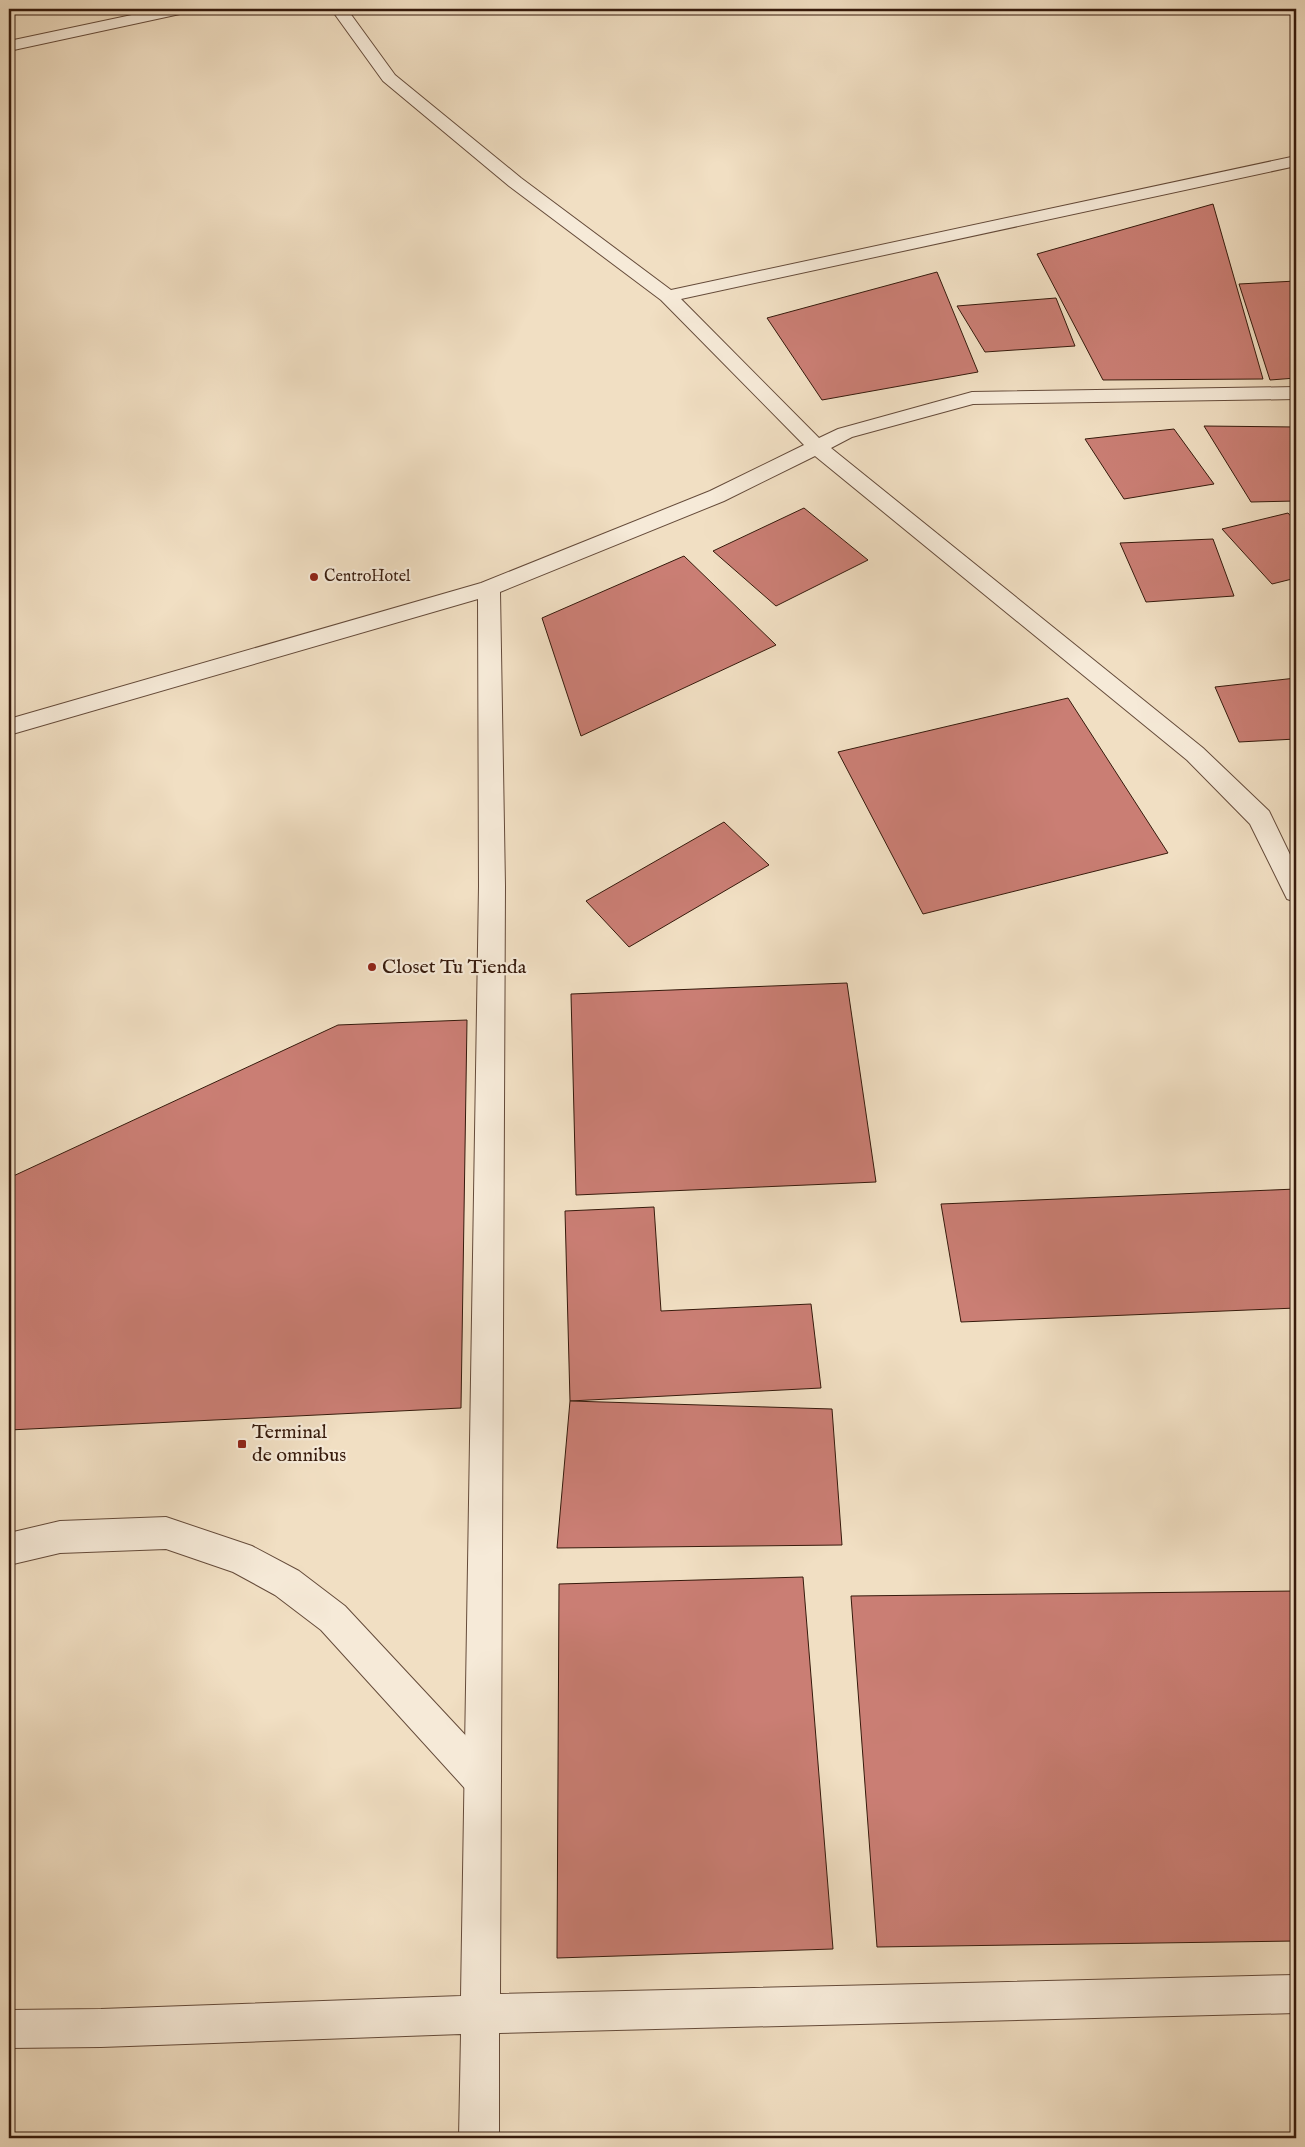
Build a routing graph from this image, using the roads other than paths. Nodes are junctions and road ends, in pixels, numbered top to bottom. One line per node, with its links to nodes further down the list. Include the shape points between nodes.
1 (180, 9): 3 (street)
2 (339, 9): 5 (street, via 389,78 515,182)
3 (9, 46)
4 (1296, 161): 5 (street)
5 (668, 296): 7 (street)
6 (1296, 393): 7 (street, via 972,398 845,433)
7 (816, 446): 8 (street, via 716,496); 10 (street, via 1195,754 1260,818)
8 (489, 588): 9 (street); 12 (street, via 492,886)
9 (9, 727)
10 (1296, 892)
11 (9, 1549): 12 (street, via 60,1537 166,1533 240,1558 287,1583 333,1618)
12 (483, 1781): 14 (street)
13 (1296, 1994): 14 (street)
14 (480, 2014): 15 (street); 16 (street)
15 (9, 2029)
16 (479, 2138)

